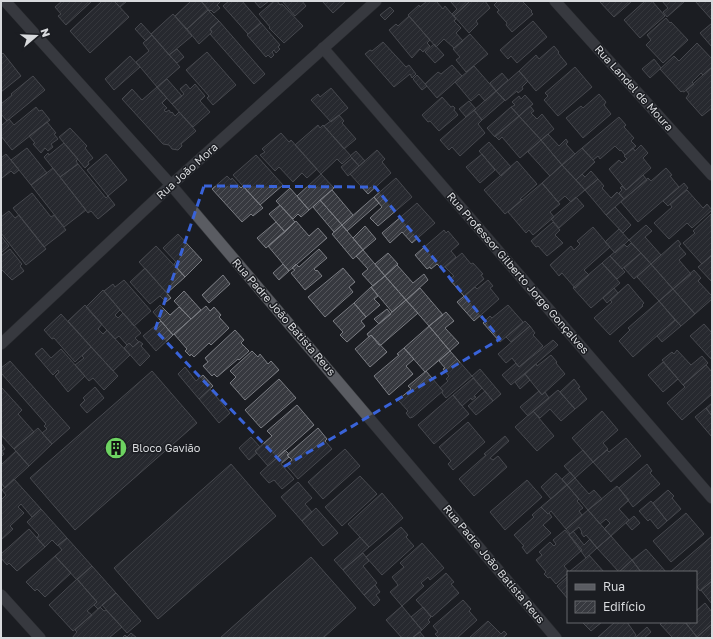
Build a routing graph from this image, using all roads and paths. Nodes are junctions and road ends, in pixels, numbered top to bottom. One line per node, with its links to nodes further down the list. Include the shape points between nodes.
1 (5, 1): 6 (street, Rua Padre João Batista Reus)
2 (376, 1): 4 (street, Rua João Mora)
3 (555, 1): 5 (street, Rua Landel de Moura)
4 (323, 48): 6 (street, Rua João Mora); 8 (street, Rua Professor Gilberto Jorge Gonçalves)
5 (712, 175)
6 (171, 185): 7 (street, Rua João Mora); 11 (street, Rua Padre João Batista Reus)
7 (1, 344)
8 (712, 498)
9 (1, 595): 10 (street)
10 (40, 638)
11 (556, 638)

